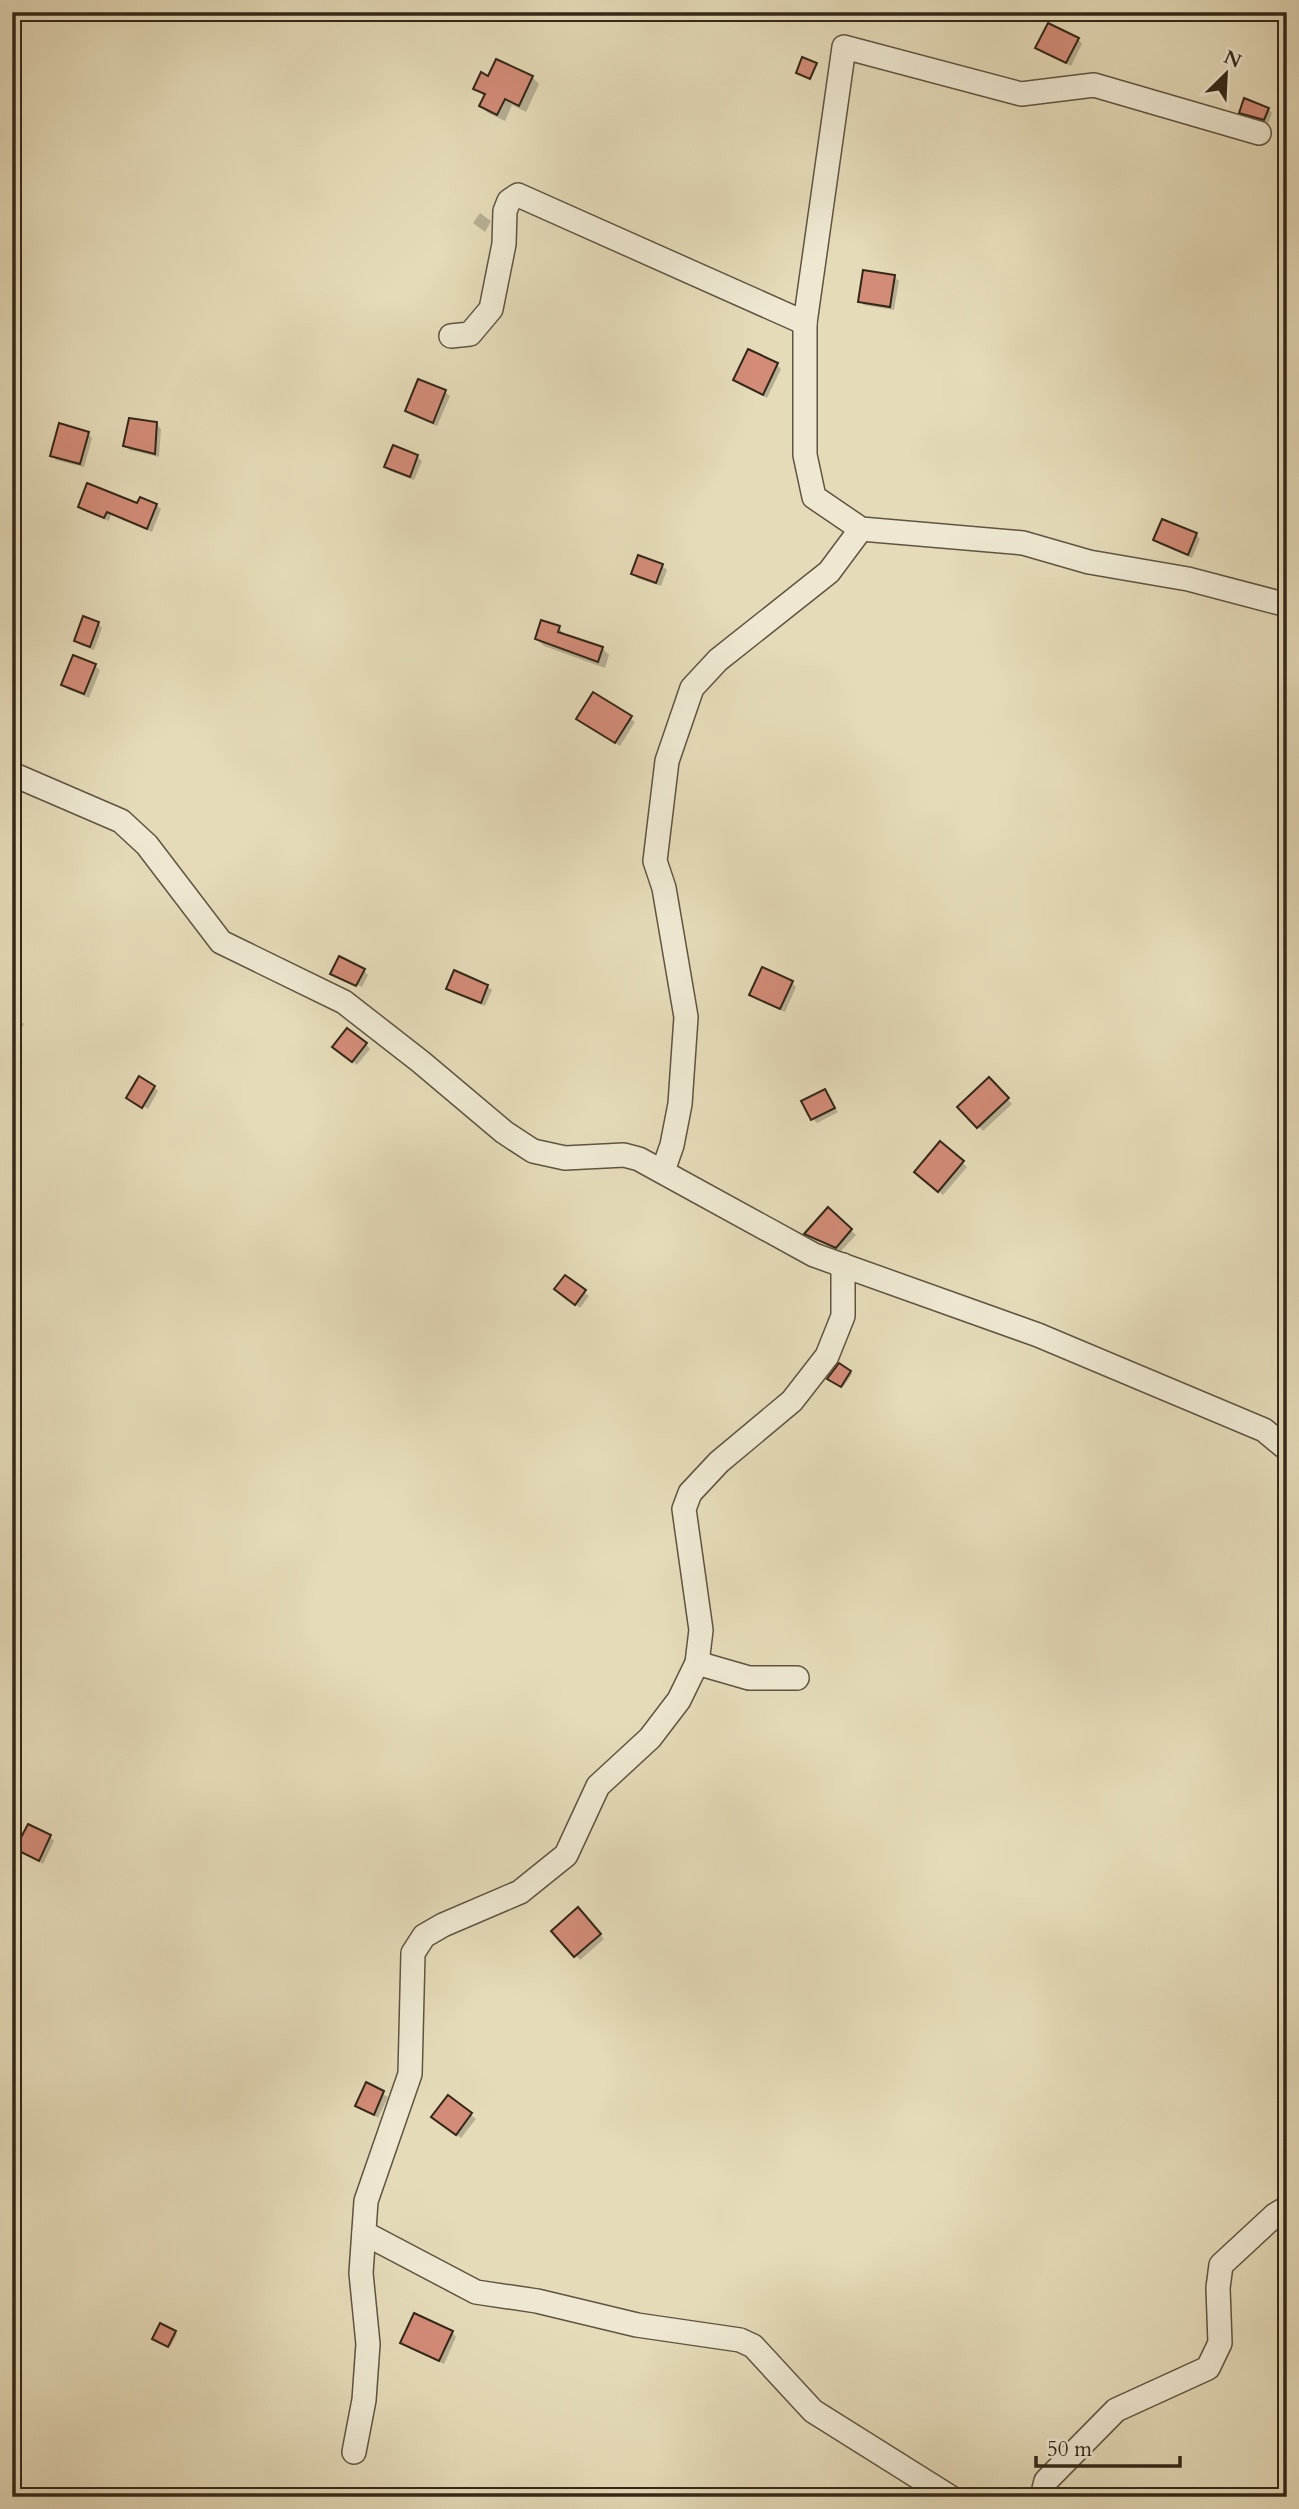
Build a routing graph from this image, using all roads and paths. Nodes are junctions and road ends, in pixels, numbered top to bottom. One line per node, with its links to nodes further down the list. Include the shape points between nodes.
1 (1259, 133): 2 (street, via 1094,85 1021,94 844,47)
2 (805, 323): 3 (street, via 518,195 505,211 491,309 470,334); 4 (street, via 805,455 814,497)
3 (451, 337)
4 (861, 529): 5 (street, via 1023,543); 7 (street, via 829,572 718,660 692,688 667,761 655,861 664,888 686,1017 680,1104)
5 (1287, 605)
6 (12, 774): 7 (street, via 121,821 147,845 221,942 344,1002 533,1151 565,1158 624,1155)
7 (663, 1171): 8 (street, via 814,1255)
8 (843, 1265): 9 (street, via 1038,1335 1264,1430); 10 (street, via 843,1316 827,1356 792,1401 719,1462 690,1493 684,1509 701,1630)
9 (1287, 1449)
10 (697, 1662): 11 (street, via 749,1678); 13 (street, via 679,1700 650,1738 598,1786 566,1856 520,1892 424,1936 413,1953 410,2074 366,2201)
11 (797, 1678)
12 (1287, 2208): 16 (street, via 1221,2264 1217,2288 1220,2343 1208,2368 1116,2410 1046,2481)
13 (364, 2233): 14 (street, via 361,2273 368,2344); 15 (street, via 476,2292 637,2325 740,2340 753,2346 813,2411)
14 (354, 2452)
15 (950, 2497)
16 (1042, 2497)

